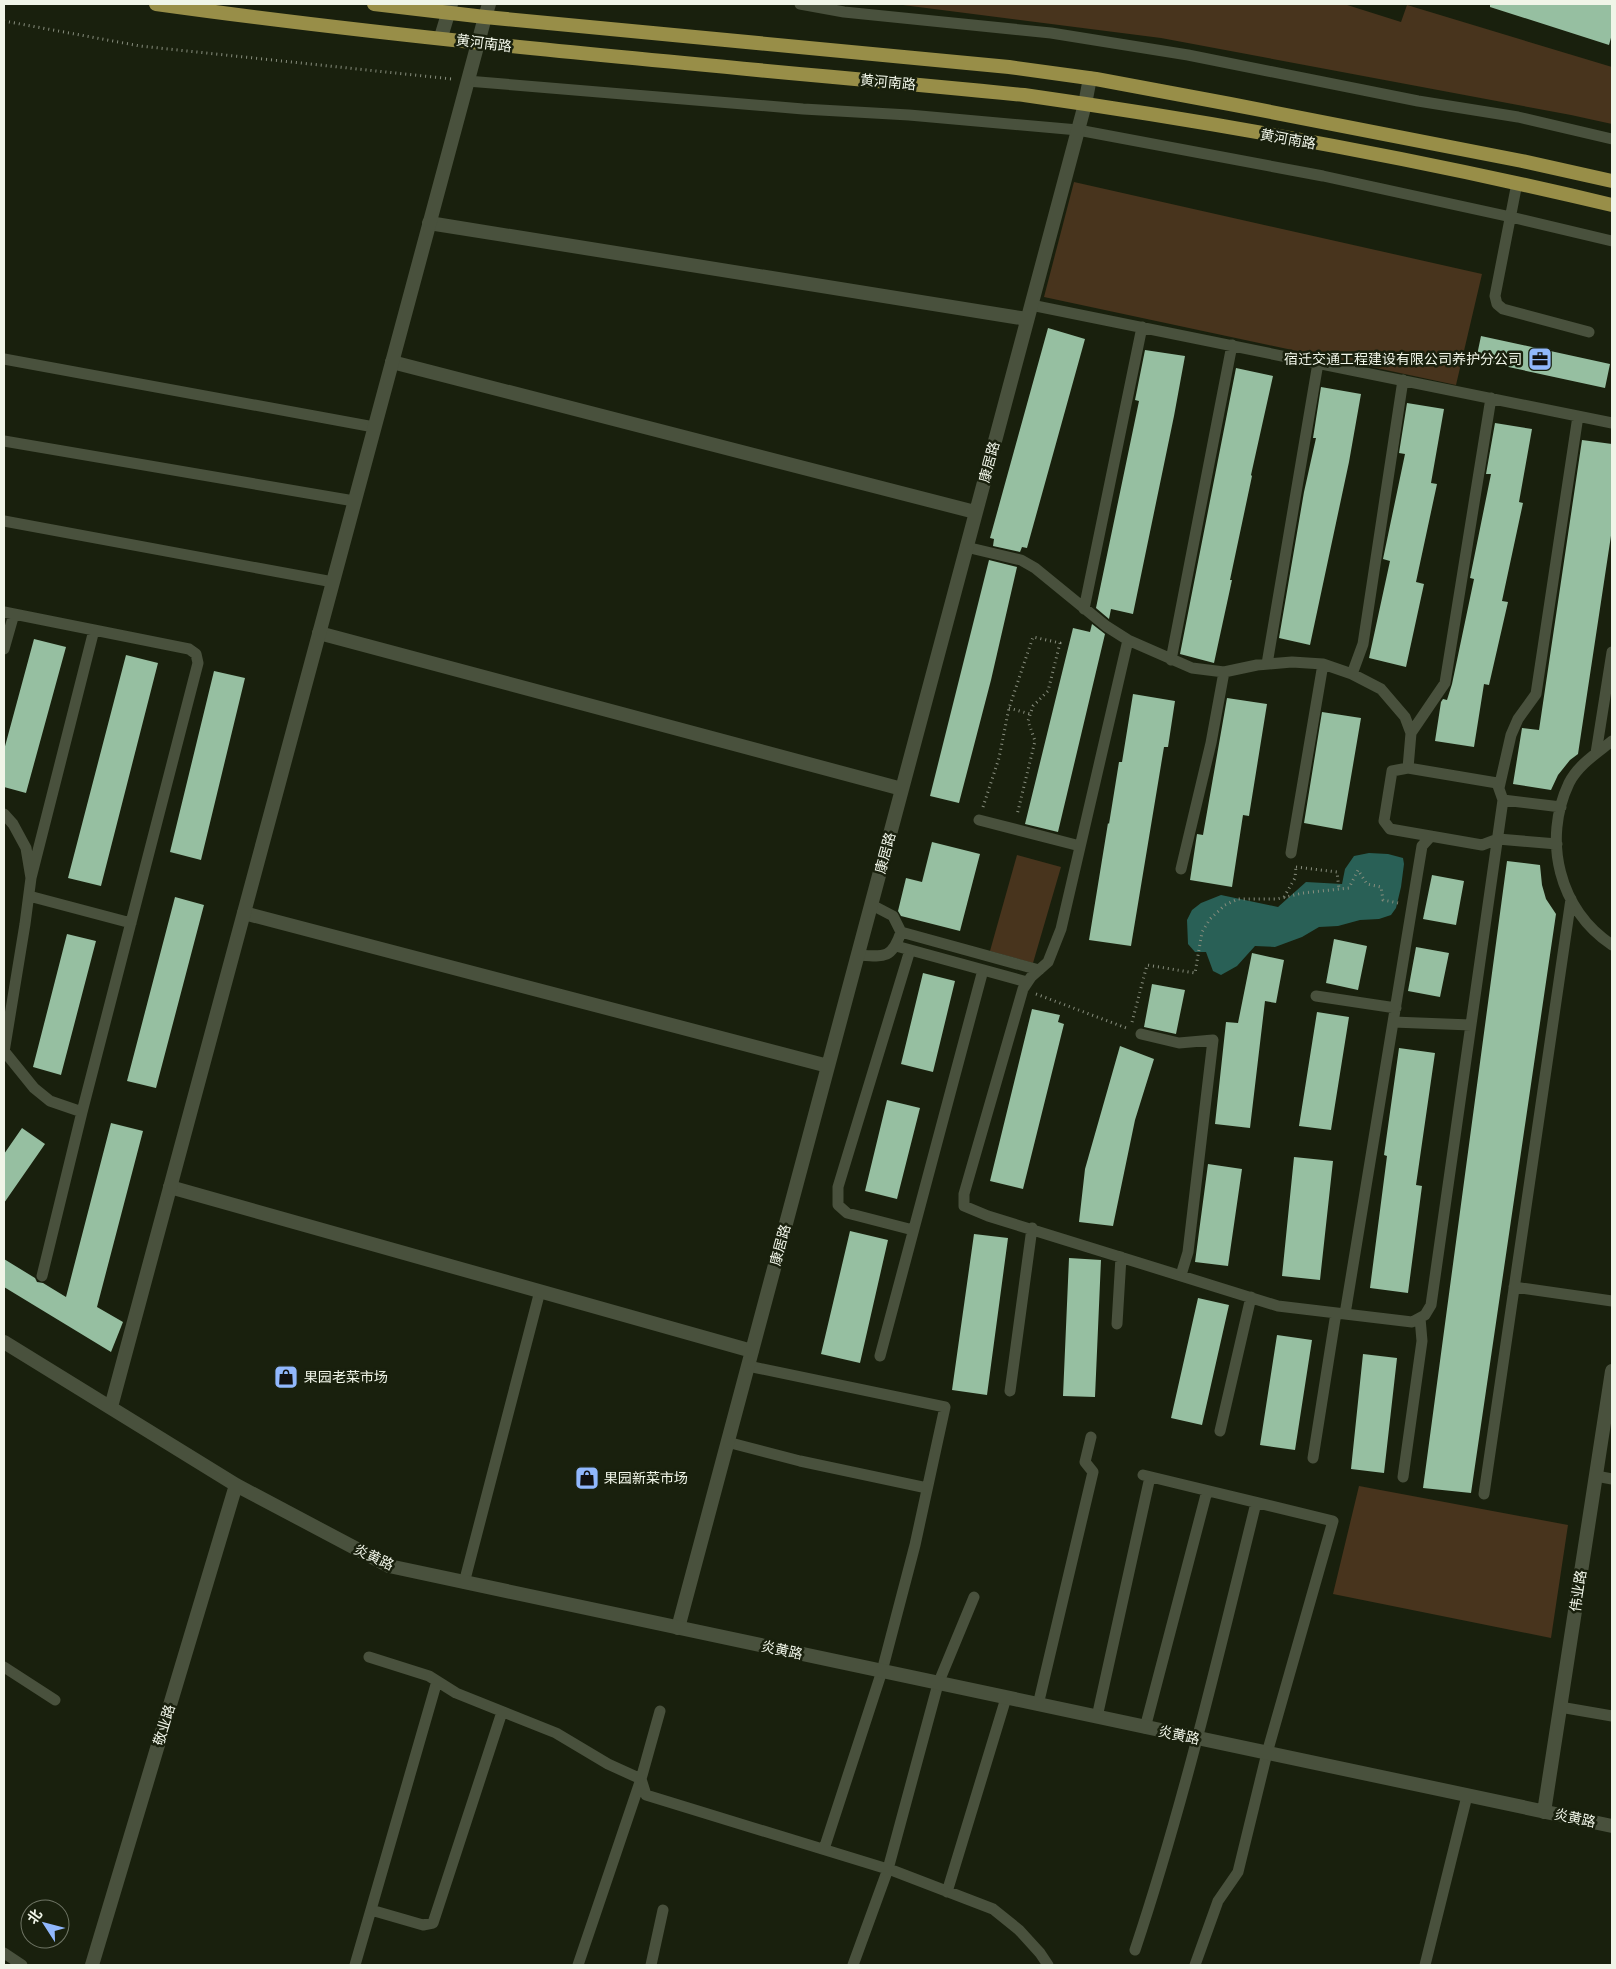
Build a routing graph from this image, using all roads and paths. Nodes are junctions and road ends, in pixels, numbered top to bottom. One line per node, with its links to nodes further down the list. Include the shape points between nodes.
1 (156, 4): 7 (main road, 黄河南路, via 255,18)
2 (374, 4): 4 (main road, 黄河南路)
3 (800, 4): 13 (lane, via 844,12 1051,33 1188,55 1418,101 1518,117)
4 (449, 8): 5 (main road, 黄河南路); 7 (street)
5 (487, 10): 8 (street); 9 (main road, 黄河南路)
6 (4, 21): 10 (path, via 140,46)
7 (441, 37): 8 (main road, 黄河南路)
8 (477, 43): 10 (street); 11 (main road, 黄河南路, via 1014,94)
9 (1090, 78): 11 (street, 康居路); 14 (main road, 黄河南路)
10 (467, 81): 12 (lane); 18 (street)
11 (1085, 104): 12 (street, 康居路); 15 (main road, 黄河南路, via 1293,139)
12 (1078, 130): 17 (lane, via 1323,176); 20 (street, 康居路)
13 (1612, 139)
14 (1612, 181)
15 (1517, 183): 16 (main road, 黄河南路); 17 (lane)
16 (1612, 205)
17 (1511, 216): 19 (lane); 23 (lane, via 1495,296 1497,304 1503,309)
18 (429, 223): 21 (street); 26 (street)
19 (1612, 240)
20 (1031, 305): 21 (street, 康居路); 22 (lane)
21 (1027, 319): 35 (street, 康居路)
22 (1142, 327): 24 (lane); 39 (lane)
23 (1589, 332)
24 (1232, 346): 27 (lane); 46 (lane)
25 (4, 359): 32 (lane)
26 (392, 362): 32 (street); 35 (street)
27 (1318, 363): 28 (lane); 47 (lane)
28 (1403, 380): 29 (lane); 50 (lane, via 1363,644)
29 (1491, 398): 30 (lane); 53 (lane, via 1445,683)
30 (1578, 416): 31 (lane); 57 (lane, via 1536,694 1511,735)
31 (1612, 423)
32 (374, 427): 34 (street)
33 (4, 440): 34 (lane)
34 (354, 501): 38 (street)
35 (975, 512): 37 (street, 康居路)
36 (4, 521): 38 (lane)
37 (966, 547): 39 (lane, via 1021,560); 58 (street, 康居路)
38 (333, 582): 42 (street)
39 (1084, 609): 43 (lane)
40 (9, 613): 41 (lane); 44 (lane)
41 (94, 630): 71 (lane); 79 (lane, via 189,649 196,654 198,663)
42 (319, 633): 58 (street); 78 (street)
43 (1128, 640): 46 (lane); 67 (lane)
44 (4, 649)
45 (1612, 652): 55 (lane)
46 (1171, 660): 49 (lane, via 1192,668)
47 (1268, 664): 48 (lane); 49 (lane)
48 (1323, 664): 50 (lane); 68 (lane)
49 (1224, 672): 70 (lane)
50 (1352, 674): 53 (lane, via 1381,689 1405,717)
51 (1009, 708): 52 (path); 52 (path, via 1033,638 1060,643 1048,691 1033,706); 62 (path, via 999,758)
52 (1030, 714): 63 (path, via 1028,721 1035,741)
53 (1411, 733): 56 (lane)
54 (1612, 741): 55 (lane)
55 (1596, 753): 60 (lane, via 1583,764 1570,783)
56 (1408, 768): 57 (lane, via 1497,783); 64 (lane, via 1392,771 1384,821 1390,829)
57 (1499, 788): 59 (lane)
58 (902, 789): 76 (street, 康居路)
59 (1503, 800): 60 (lane); 65 (lane)
60 (1562, 807): 66 (lane, via 1558,817)
61 (4, 814): 71 (lane, via 14,824 26,848)
62 (979, 820): 63 (lane)
63 (1013, 829): 67 (lane)
64 (1431, 836): 65 (lane, via 1482,844); 77 (lane, via 1422,846)
65 (1498, 839): 66 (lane); 91 (lane)
66 (1557, 844): 75 (lane, via 1563,884)
67 (1080, 846): 86 (lane, via 1061,929 1048,962)
68 (1291, 853): 69 (path)
69 (1296, 867): 72 (path, via 1337,872); 74 (path, via 1295,878)
70 (1181, 869)
71 (31, 878): 73 (lane)
72 (1339, 889): 74 (path); 77 (path, via 1349,888 1358,870 1367,884 1381,887 1383,900)
73 (29, 896): 79 (lane); 93 (lane)
74 (1283, 898): 92 (path, via 1238,899 1225,905 1202,932 1195,973 1147,965)
75 (1571, 899): 81 (lane, via 1580,917); 102 (lane)
76 (872, 905): 80 (lane, via 893,916); 84 (street, 康居路)
77 (1413, 905): 89 (lane)
78 (244, 913): 94 (street); 96 (street)
79 (131, 923): 95 (lane)
80 (901, 932): 82 (lane); 86 (lane)
81 (1612, 945)
82 (896, 946): 83 (lane); 84 (lane, via 882,957)
83 (910, 950): 85 (lane); 98 (lane, via 838,1187 838,1205 847,1213)
84 (858, 956): 94 (street, 康居路)
85 (983, 970): 87 (lane); 98 (lane)
86 (1039, 970): 87 (lane)
87 (1025, 985): 92 (path); 97 (lane, via 964,1194 964,1206)
88 (1316, 996): 89 (lane)
89 (1396, 1008): 90 (lane)
90 (1393, 1022): 91 (lane); 106 (lane)
91 (1471, 1025): 107 (lane, via 1431,1305)
92 (1136, 1032): 100 (lane, via 1179,1043 1212,1040 1188,1252)
93 (4, 1051): 95 (lane, via 34,1088 50,1101)
94 (828, 1066): 110 (street, 康居路)
95 (82, 1112): 101 (lane)
96 (170, 1187): 103 (street); 115 (street)
97 (1032, 1229): 99 (lane); 114 (lane)
98 (913, 1230): 111 (lane)
99 (1120, 1257): 100 (lane); 108 (lane)
100 (1181, 1275): 104 (lane)
101 (42, 1276)
102 (1514, 1287): 105 (lane); 126 (lane)
103 (540, 1291): 110 (street); 128 (lane)
104 (1251, 1297): 106 (lane, via 1278,1306); 116 (lane)
105 (1612, 1301)
106 (1340, 1313): 107 (lane, via 1412,1322); 119 (lane)
107 (1420, 1318): 121 (lane, via 1422,1341)
108 (1117, 1324)
109 (4, 1342): 115 (street, 炎黄路)
110 (752, 1350): 112 (street, 康居路)
111 (880, 1356)
112 (748, 1366): 118 (street, 康居路); 124 (lane, via 944,1406)
113 (1612, 1371): 120 (street, 伟业路)
114 (1010, 1391)
115 (111, 1407): 123 (street, 炎黄路)
116 (1220, 1431)
117 (1091, 1437): 138 (lane, via 1085,1462 1094,1472)
118 (727, 1442): 124 (lane); 130 (street, 康居路)
119 (1313, 1458)
120 (1596, 1476): 122 (lane); 139 (street, 伟业路)
121 (1403, 1477)
122 (1612, 1479)
123 (236, 1484): 128 (street, 炎黄路, via 389,1566); 159 (street, 敬业路)
124 (927, 1488): 133 (lane)
125 (1207, 1490): 127 (lane); 143 (lane, via 1147,1476); 144 (lane)
126 (1484, 1494)
127 (1256, 1503): 145 (lane); 146 (lane, via 1333,1521)
128 (464, 1583): 130 (street, 炎黄路)
129 (974, 1597): 135 (lane)
130 (678, 1628): 133 (street, 炎黄路)
131 (369, 1657): 134 (lane)
132 (4, 1667): 137 (lane)
133 (882, 1671): 135 (street, 炎黄路); 151 (lane)
134 (437, 1680): 141 (lane, via 456,1694); 154 (lane)
135 (938, 1684): 136 (street, 炎黄路); 152 (lane)
136 (1006, 1698): 138 (street, 炎黄路); 153 (lane)
137 (55, 1700)
138 (1038, 1705): 143 (street, 炎黄路)
139 (1560, 1707): 142 (lane); 149 (street, 伟业路)
140 (660, 1711): 147 (lane)
141 (502, 1712): 147 (lane, via 556,1733 608,1764); 154 (lane, via 432,1923 423,1926)
142 (1612, 1716)
143 (1097, 1717): 144 (street, 炎黄路)
144 (1145, 1728): 145 (street, 炎黄路)
145 (1198, 1739): 146 (street, 炎黄路); 156 (lane)
146 (1267, 1753): 148 (street, 炎黄路); 165 (lane, via 1238,1872 1218,1901)
147 (641, 1779): 151 (lane, via 646,1795); 161 (lane)
148 (1467, 1796): 149 (street, 炎黄路); 166 (lane)
149 (1544, 1812): 150 (street, 炎黄路)
150 (1612, 1826)
151 (824, 1849): 152 (lane)
152 (888, 1869): 153 (lane); 163 (lane)
153 (947, 1892): 164 (lane, via 993,1909 1018,1930)
154 (371, 1910): 160 (lane)
155 (663, 1910): 162 (lane)
156 (1135, 1950)
157 (4, 1954): 158 (lane)
158 (22, 1965)
159 (92, 1965)
160 (355, 1965)
161 (578, 1965)
162 (651, 1965)
163 (854, 1965)
164 (1048, 1965)
165 (1195, 1965)
166 (1425, 1965)

